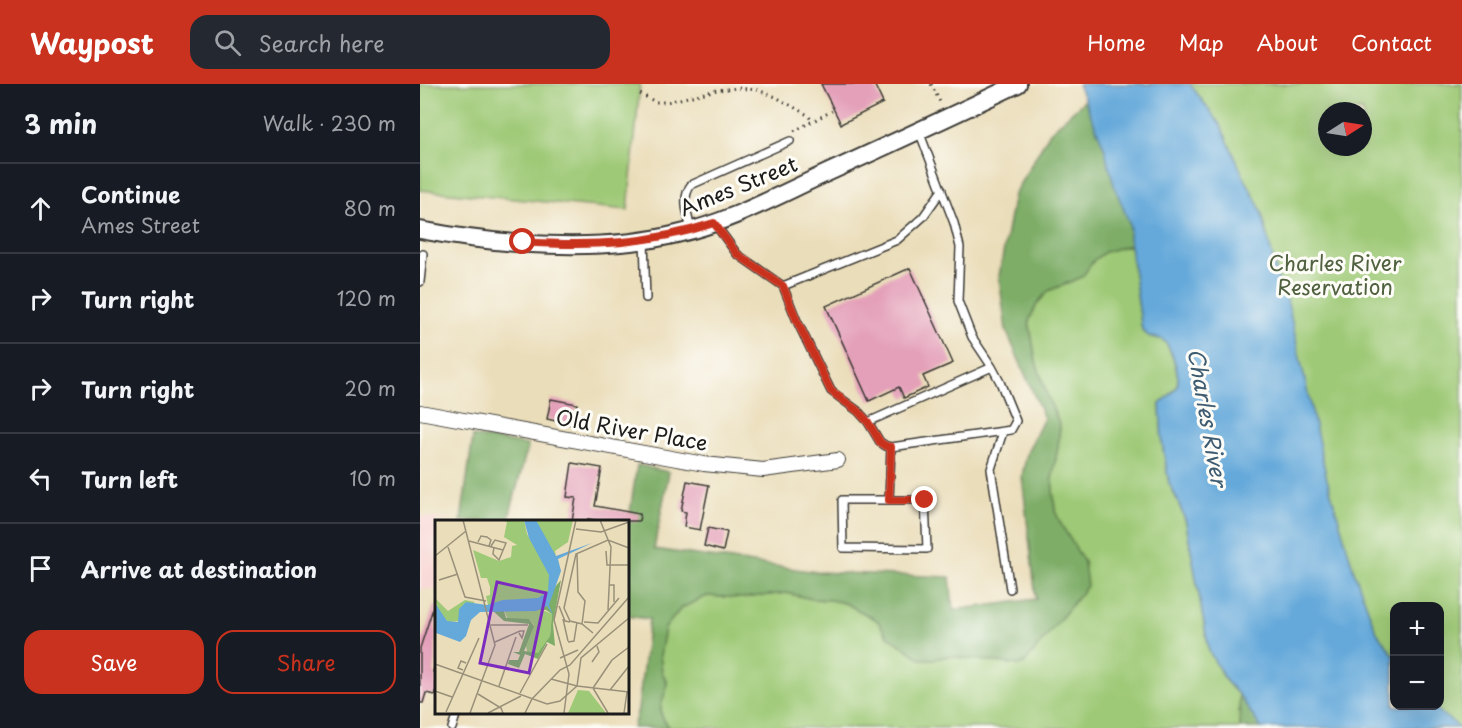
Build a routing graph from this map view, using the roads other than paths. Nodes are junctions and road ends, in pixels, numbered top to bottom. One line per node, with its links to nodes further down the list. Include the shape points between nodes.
1 (1018, 84): 2 (street, Ames Street)
2 (920, 131): 4 (lane); 5 (street, Ames Street)
3 (790, 141): 7 (lane, via 691,185 686,203)
4 (942, 190): 11 (lane, via 923,217 897,240); 13 (lane, via 960,248 958,301 972,337)
5 (714, 223): 7 (street, Ames Street); 11 (lane, via 737,254)
6 (420, 230): 8 (street, Ames Street, via 553,244)
7 (691, 231): 8 (street, Ames Street)
8 (644, 240): 12 (lane)
9 (423, 254): 10 (lane)
10 (420, 282)
11 (783, 286): 15 (lane, via 831,391)
12 (646, 298)
13 (993, 367): 15 (lane); 16 (lane, via 1016,421 1011,430)
14 (420, 412): 18 (street, Old River Place, via 704,464 763,470)
15 (868, 422): 17 (lane, via 880,442)
16 (1003, 432): 17 (lane); 20 (lane, via 991,469)
17 (891, 447): 19 (lane)
18 (838, 460)
19 (889, 500): 19 (lane, via 925,500 927,549 843,548 842,500)
20 (1010, 589)
21 (456, 713): 22 (lane)
22 (452, 728)

